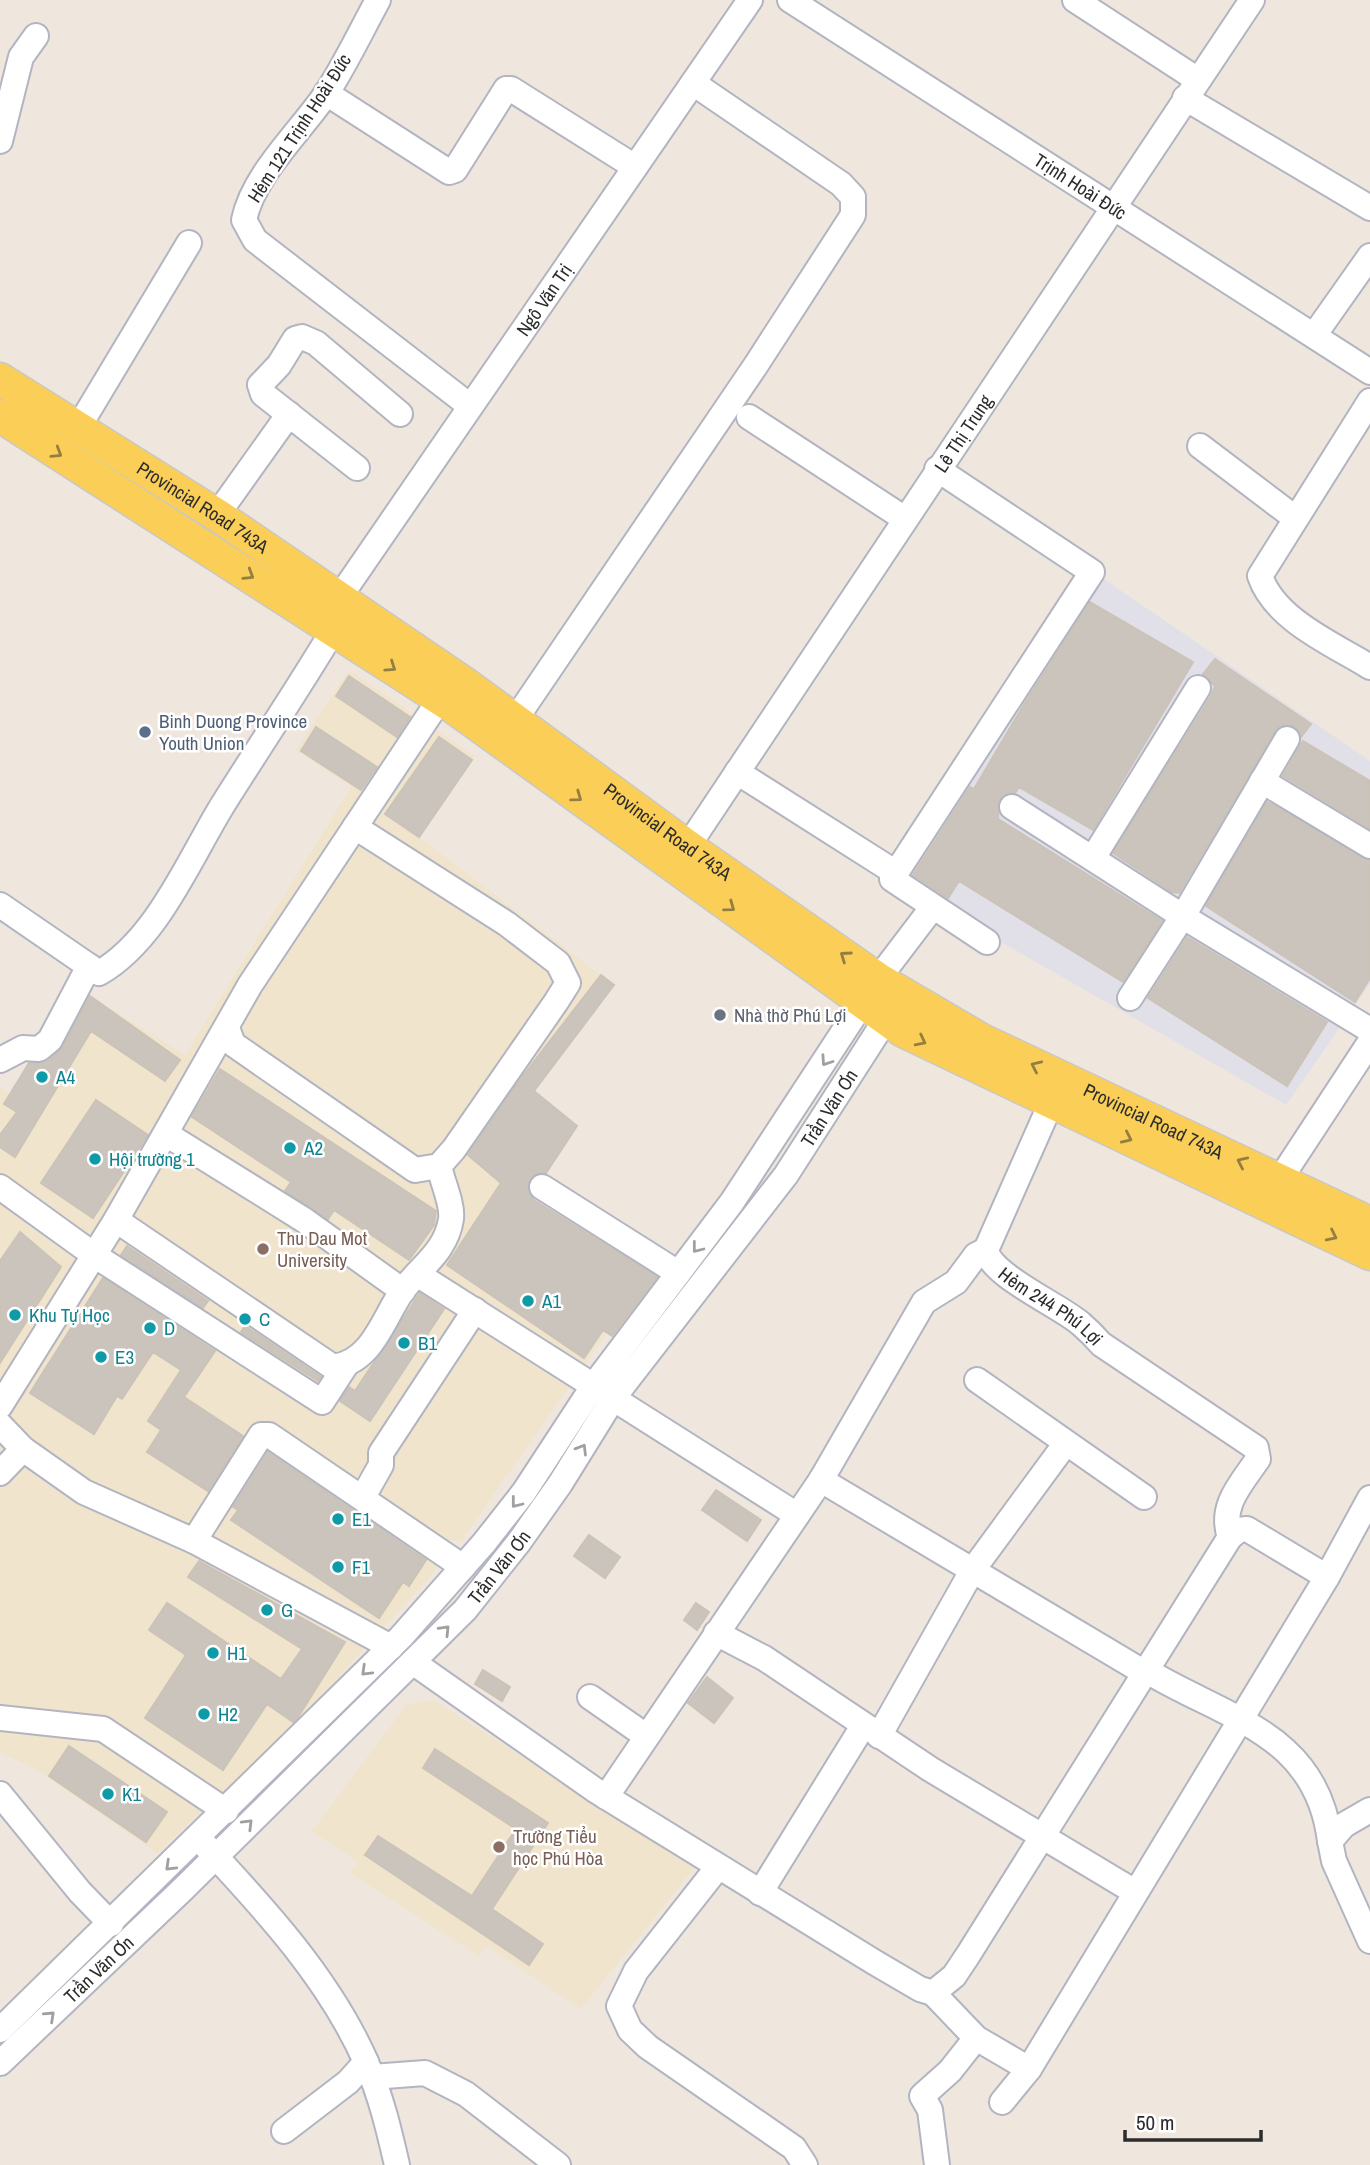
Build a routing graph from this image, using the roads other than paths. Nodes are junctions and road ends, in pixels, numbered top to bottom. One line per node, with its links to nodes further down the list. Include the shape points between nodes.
1 (378, 0): 9 (street, Hẻm 121 Trịnh Hoài Đức)
2 (750, 0): 7 (street, Ngô Văn Trị)
3 (790, 0): 12 (street, Trịnh Hoài Đức)
4 (1076, 0): 8 (street)
5 (1252, 0): 8 (street, Lê Thị Trung)
6 (36, 36): 10 (street, via 21,57)
7 (693, 83): 11 (street, Ngô Văn Trị); 37 (street, via 841,184 853,197 852,215)
8 (1191, 89): 12 (street, Lê Thị Trung); 13 (street)
9 (326, 93): 11 (street, via 449,172 455,170 506,89); 20 (street, Hẻm 121 Trịnh Hoài Đức, via 276,159 244,220 255,240)
10 (0, 141)
11 (635, 167): 20 (street, Ngô Văn Trị)
12 (1112, 205): 16 (street, Trịnh Hoài Đức); 28 (street, Lê Thị Trung)
13 (1370, 208)
14 (189, 243): 25 (street)
15 (1370, 256): 16 (street)
16 (1315, 334): 17 (street, Trịnh Hoài Đức)
17 (1370, 372)
18 (3, 386): 25 (main road, Provincial Road 743A)
19 (1370, 401): 30 (street)
20 (470, 406): 32 (street, Ngô Văn Trị)
21 (289, 414): 22 (street, via 268,401 260,385 295,339 302,337 316,343); 27 (street); 29 (street)
22 (401, 414)
23 (0, 416): 33 (main road, Provincial Road 743A, one-way to 33)
24 (750, 417): 31 (street)
25 (78, 428): 29 (main road, Provincial Road 743A)
26 (1200, 446): 30 (street)
27 (357, 468)
28 (937, 469): 31 (street, Lê Thị Trung); 46 (street, via 1091,572)
29 (216, 515): 32 (main road, Provincial Road 743A)
30 (1295, 518): 34 (street, via 1260,576 1265,589 1298,623)
31 (905, 519): 39 (street, Lê Thị Trung)
32 (339, 598): 37 (main road, Provincial Road 743A)
33 (334, 629): 36 (main road, Provincial Road 743A, one-way to 36); 51 (street, via 157,917 111,966 99,973)
34 (1370, 667)
35 (1198, 688): 45 (street)
36 (440, 699): 42 (street); 44 (main road, Provincial Road 743A, one-way to 44)
37 (515, 720): 44 (main road, Provincial Road 743A)
38 (1287, 739): 40 (street)
39 (737, 772): 44 (street, Lê Thị Trung); 46 (street)
40 (1262, 781): 43 (street); 49 (street)
41 (1012, 807): 45 (street)
42 (355, 827): 54 (street, via 250,985); 60 (street, via 507,924 558,963 568,982)
43 (1370, 846)
44 (681, 856): 52 (main road, Provincial Road 743A)
45 (1093, 858): 49 (street)
46 (896, 873): 48 (street, via 892,879)
47 (0, 905): 51 (street)
48 (932, 908): 50 (street); 52 (street)
49 (1182, 916): 53 (street); 55 (street)
50 (987, 942)
51 (89, 966): 57 (street, via 50,1040 39,1049 23,1048)
52 (883, 999): 58 (main road, Provincial Road 743A, one-way to 58, via 966,1064); 63 (main road, Provincial Road 743A, one-way to 52, via 982,1040); 69 (street, Trần Văn Ơn, one-way to 69); 74 (street, Trần Văn Ơn, via 786,1175)
53 (1130, 999)
54 (227, 1028): 59 (street); 60 (street, via 233,1044 415,1170)
55 (1370, 1030)
56 (1370, 1042): 63 (street)
57 (0, 1060)
58 (1051, 1103): 63 (main road, Provincial Road 743A, one-way to 63); 66 (street, Hẻm 244 Phú Lợi)
59 (166, 1134): 64 (street); 70 (street)
60 (439, 1166): 70 (street, via 451,1218 435,1258)
61 (542, 1186): 69 (street)
62 (0, 1187): 68 (street)
63 (1272, 1191): 65 (main road, Provincial Road 743A); 67 (main road, Provincial Road 743A, one-way to 67)
64 (116, 1220): 68 (street); 72 (street, via 333,1367)
65 (1370, 1223)
66 (986, 1250): 79 (street, via 976,1255 956,1282 924,1302); 84 (street, Hẻm 244 Phú Lợi, via 1001,1270 1081,1324 1101,1344 1256,1448 1258,1459 1228,1507 1225,1519)
67 (1370, 1254)
68 (94, 1255): 72 (street, via 322,1402); 75 (street)
69 (678, 1273): 74 (street, Trần Văn Ơn)
70 (410, 1282): 71 (street); 72 (street, via 377,1339)
71 (475, 1310): 74 (street); 80 (street, via 381,1453 381,1465)
72 (346, 1365)
73 (977, 1380): 77 (street)
74 (604, 1391): 83 (street); 86 (street, Trần Văn Ơn, one-way to 86); 91 (street, Trần Văn Ơn, one-way to 74, via 465,1610 519,1542 573,1464)
75 (0, 1406)
76 (0, 1425): 78 (street)
77 (1066, 1443): 81 (street); 87 (street)
78 (9, 1457): 85 (street)
79 (821, 1480): 83 (street); 87 (street)
80 (363, 1497): 85 (street, via 288,1446 261,1435); 86 (street)
81 (1144, 1497)
82 (1370, 1498): 88 (street)
83 (797, 1514): 89 (street)
84 (1230, 1537): 88 (street, via 1247,1529); 92 (street)
85 (194, 1541): 90 (street)
86 (463, 1567): 90 (street, Trần Văn Ơn)
87 (972, 1571): 92 (street); 96 (street)
88 (1327, 1577): 95 (street)
89 (716, 1633): 96 (street, via 764,1658); 97 (street)
90 (391, 1647): 101 (street, Trần Văn Ơn, one-way to 101)
91 (414, 1663): 99 (street); 104 (street, Trần Văn Ơn, one-way to 91)
92 (1145, 1673): 95 (street); 102 (street)
93 (590, 1697): 97 (street)
94 (0, 1718): 101 (street, via 103,1728)
95 (1239, 1720): 103 (street, via 1287,1750 1311,1781 1326,1814); 106 (street)
96 (871, 1731): 102 (street); 107 (street)
97 (646, 1736): 99 (street)
98 (0, 1794): 108 (street)
99 (606, 1797): 105 (street)
100 (1370, 1810): 103 (street, via 1343,1825)
101 (226, 1811): 104 (street, Trần Văn Ơn)
102 (1041, 1836): 106 (street); 110 (street, via 954,1976)
103 (1330, 1841): 109 (street)
104 (207, 1847): 108 (street, Trần Văn Ơn, one-way to 108); 113 (street, Trần Văn Ơn, one-way to 104); 114 (street, via 265,1909 307,1965 346,2023)
105 (718, 1867): 107 (street); 120 (street, via 636,1971 619,2006 630,2030 648,2047 794,2148)
106 (1135, 1892): 115 (street)
107 (760, 1893): 110 (street)
108 (111, 1924): 111 (street, Trần Văn Ơn)
109 (1370, 1941)
110 (933, 1993): 112 (street)
111 (0, 2030)
112 (976, 2038): 115 (street); 121 (street, via 922,2096 930,2110)
113 (0, 2063)
114 (369, 2069): 117 (street); 118 (street); 119 (street, via 425,2073 466,2094)
115 (1029, 2069): 116 (street)
116 (1002, 2102)
117 (284, 2131)
118 (397, 2165)
119 (558, 2165)
120 (805, 2165)
121 (937, 2165)

